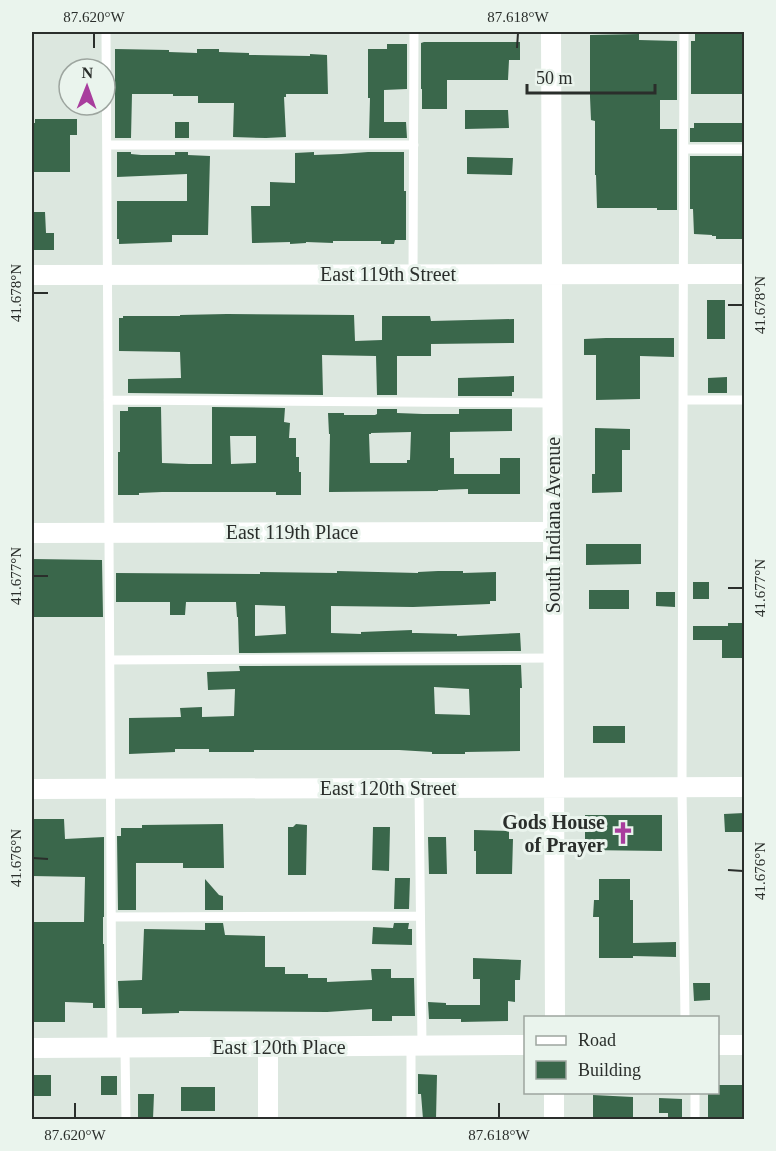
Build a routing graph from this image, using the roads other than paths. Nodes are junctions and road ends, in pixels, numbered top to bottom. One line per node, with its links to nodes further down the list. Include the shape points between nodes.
1 (106, 32): 6 (lane)
2 (414, 32): 5 (lane)
3 (551, 32): 11 (street, South Indiana Avenue)
4 (684, 32): 7 (lane)
5 (414, 144): 6 (lane); 10 (lane)
6 (107, 145): 14 (lane)
7 (684, 149): 8 (lane); 12 (lane)
8 (744, 149)
9 (32, 274): 14 (street, East 119th Street)
10 (413, 274): 11 (street, East 119th Street); 14 (street, East 119th Street)
11 (552, 274): 12 (street, East 119th Street); 18 (street, South Indiana Avenue)
12 (684, 274): 13 (street, East 119th Street); 16 (lane)
13 (744, 274)
14 (108, 275): 15 (lane)
15 (108, 400): 18 (lane); 21 (lane)
16 (683, 400): 17 (lane); 26 (lane)
17 (744, 400)
18 (552, 403): 19 (street, South Indiana Avenue)
19 (553, 532): 21 (street, East 119th Place); 22 (street, South Indiana Avenue)
20 (32, 533): 21 (street, East 119th Place)
21 (109, 533): 23 (lane)
22 (554, 658): 23 (lane); 25 (street, South Indiana Avenue)
23 (110, 660): 29 (lane)
24 (744, 786): 26 (street, East 120th Street)
25 (555, 787): 26 (street, East 120th Street); 27 (street, East 120th Street); 32 (street, South Indiana Avenue)
26 (682, 787): 33 (lane)
27 (419, 788): 29 (street, East 120th Street); 30 (lane)
28 (32, 789): 29 (street, East 120th Street)
29 (110, 789): 31 (lane)
30 (420, 916): 31 (lane); 37 (lane)
31 (111, 917): 40 (lane)
32 (555, 1016)
33 (685, 1016)
34 (524, 1045): 37 (street, East 120th Place)
35 (719, 1045): 36 (street)
36 (744, 1045)
37 (416, 1046): 38 (street, East 120th Place); 45 (lane)
38 (268, 1047): 40 (street, East 120th Place); 44 (street)
39 (32, 1048): 40 (street, East 120th Place)
40 (119, 1048): 43 (lane)
41 (555, 1094): 46 (street)
42 (695, 1094): 47 (lane)
43 (126, 1119)
44 (268, 1119)
45 (411, 1119)
46 (554, 1119)
47 (695, 1119)

